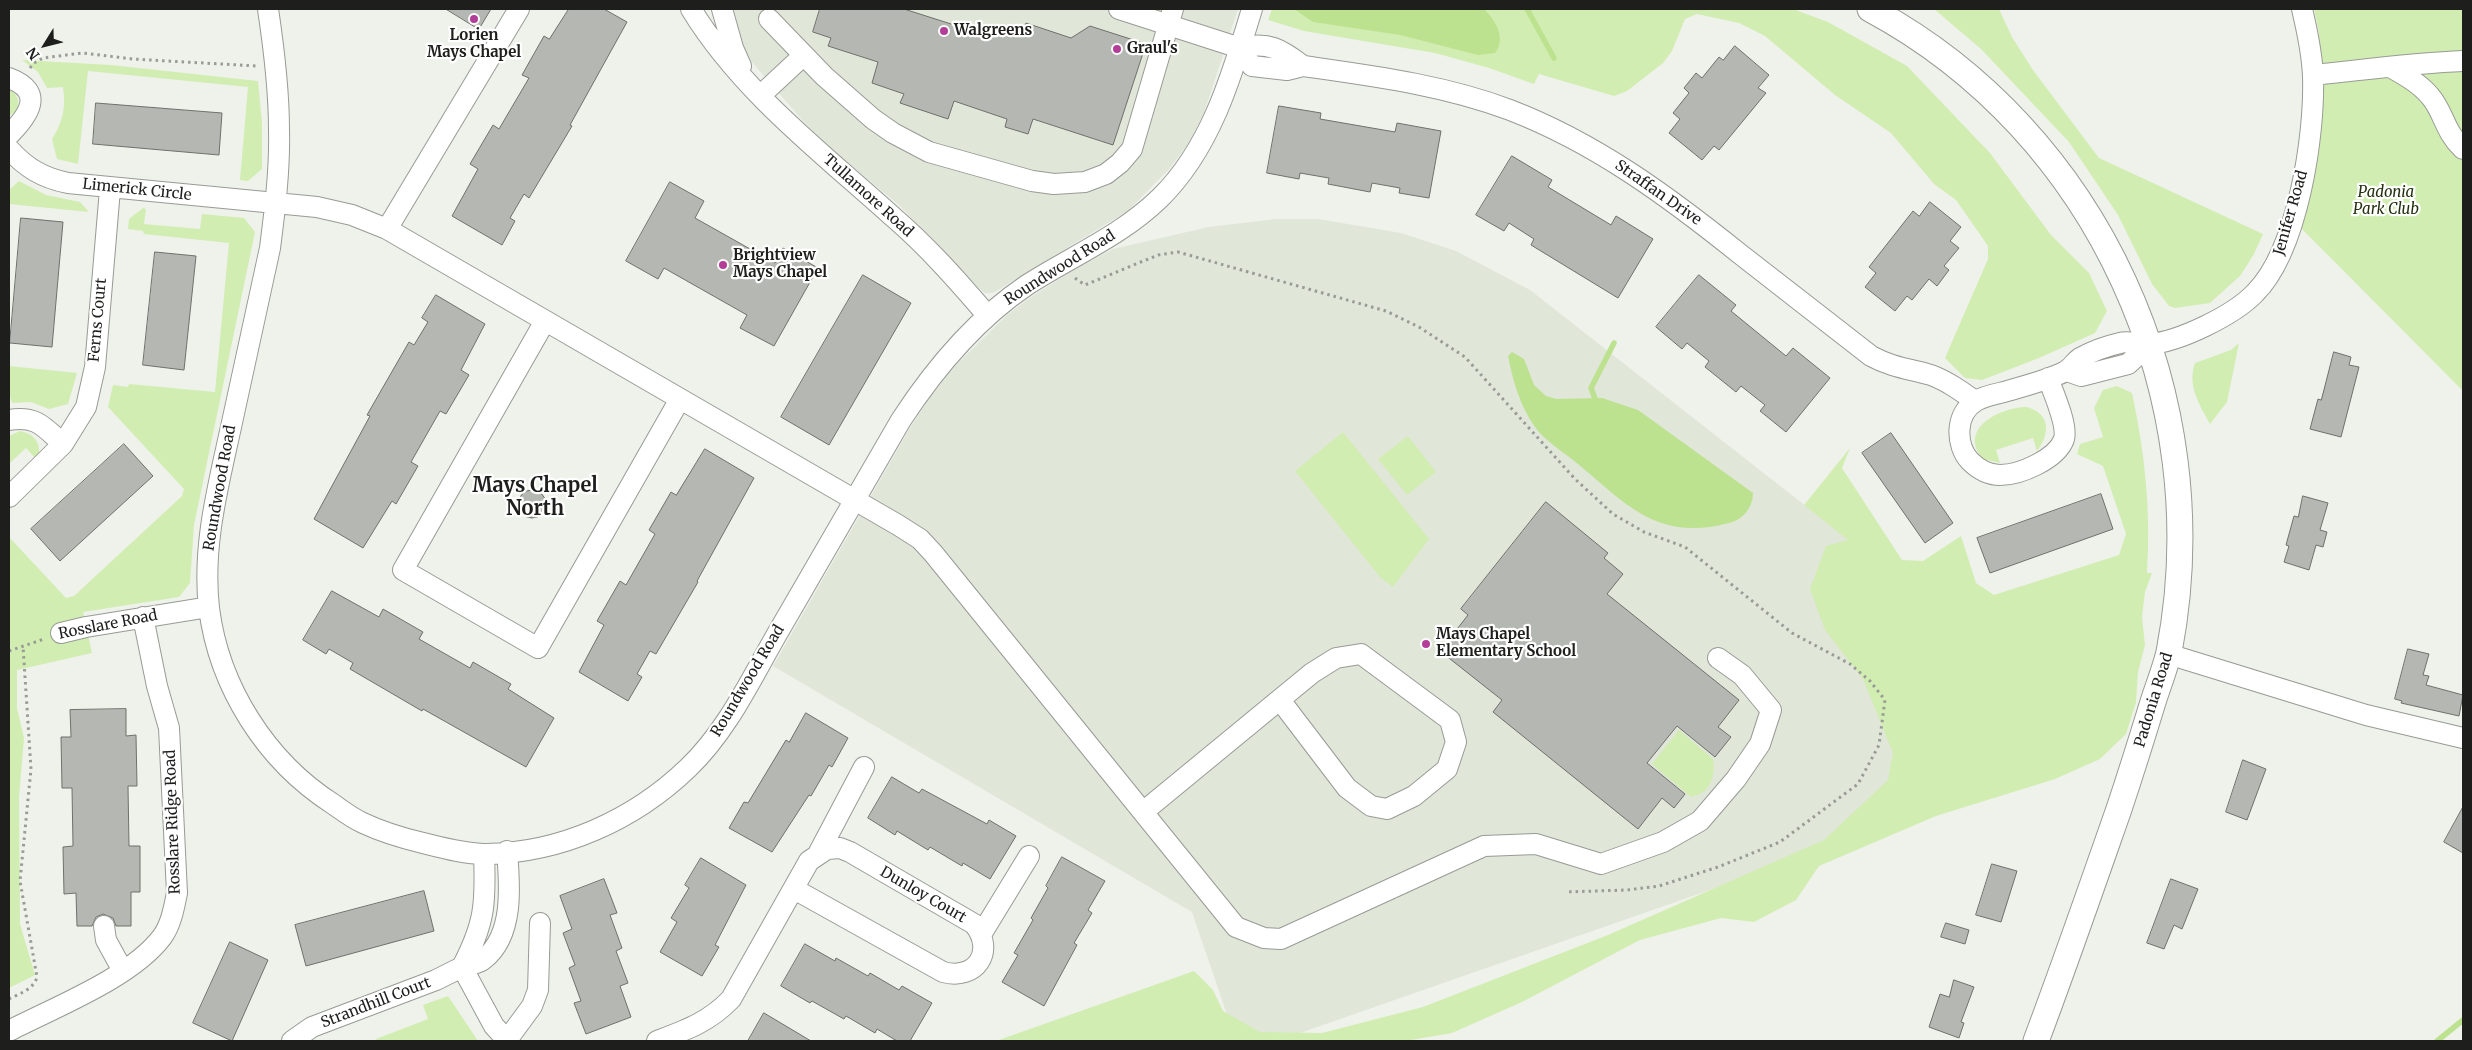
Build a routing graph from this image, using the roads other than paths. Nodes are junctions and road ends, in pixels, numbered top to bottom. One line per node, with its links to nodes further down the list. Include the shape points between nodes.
1 (268, 9): 23 (street, Roundwood Road, via 280,131)
2 (519, 9): 24 (street)
3 (691, 9): 16 (street, Tullamore Road, via 705,32)
4 (722, 9): 16 (street, Tullamore Road, via 733,48)
5 (1119, 9): 9 (street)
6 (1252, 9): 11 (street, Roundwood Road)
7 (1870, 9): 27 (main road, Padonia Road, via 1922,40 1954,64 2025,131 2086,209 2130,292)
8 (2302, 9): 15 (street, Jenifer Road)
9 (1171, 16): 11 (street); 12 (street, via 1132,149 1106,174 1077,182 1054,184 1032,181 929,152 873,119)
10 (769, 20): 12 (street)
11 (1240, 48): 25 (street, Roundwood Road, via 1198,150 1161,197 1115,234 1027,285); 30 (street, Straffan Drive, via 1258,43 1285,52 1303,66 1389,79 1471,98 1511,111 1594,150 1678,204 1871,356 1885,364 1950,384)
12 (804, 56): 18 (street)
13 (2463, 61): 14 (street, via 2417,63)
14 (2392, 68): 15 (street); 21 (street, via 2417,83 2432,97 2453,140)
15 (2313, 75): 27 (street, Jenifer Road, via 2306,162 2288,235 2276,264 2255,294 2239,306 2202,326)
16 (747, 79): 18 (street, Tullamore Road)
17 (14, 81): 19 (street, via 28,92 32,102 23,121)
18 (761, 95): 25 (street, Tullamore Road, via 782,119 942,263)
19 (9, 135)
20 (9, 149): 22 (street, Limerick Circle, via 31,170 47,178)
21 (2463, 149)
22 (110, 189): 23 (street, Limerick Circle); 32 (street, Ferns Court, via 90,390 86,407)
23 (275, 202): 24 (street, Limerick Circle, via 352,215); 35 (street, Roundwood Road, via 270,248 212,519 208,557)
24 (387, 229): 26 (street, Limerick Circle)
25 (987, 315): 34 (street, Roundwood Road, via 921,389)
26 (545, 321): 29 (street, Limerick Circle); 29 (street, via 403,570 538,648)
27 (2150, 344): 28 (street, Jenifer Road, via 2122,342 2079,359); 38 (main road, Padonia Road, via 2174,450 2178,497 2176,606)
28 (2057, 374): 30 (street); 30 (street, via 2064,439 2040,464 2002,475 1981,470 1971,462 1961,446 1959,434 1960,423)
29 (680, 399): 34 (street, Limerick Circle)
30 (1974, 401)
31 (9, 420): 32 (street, via 33,420)
32 (63, 444): 33 (street, Ferns Court)
33 (9, 497)
34 (855, 500): 43 (street, Limerick Circle, via 920,539 933,553); 44 (street, Roundwood Road, via 730,716 690,767 659,794 599,830 564,842)
35 (209, 607): 36 (street, Rosslare Road); 45 (street, Roundwood Road, via 226,677 263,739 286,767 320,796 360,822 401,838 450,850)
36 (143, 617): 37 (street, Rosslare Road); 53 (street, Rosslare Ridge Road, via 157,686 170,728 177,893 164,935)
37 (61, 633)
38 (2168, 654): 41 (street, via 2366,715); 58 (main road, Padonia Road, via 2132,772)
39 (1718, 658): 43 (street, Limerick Circle, via 1742,675 1771,710 1760,744 1736,779 1700,821 1663,842 1601,864 1536,844 1484,846 1281,939 1264,938 1236,927)
40 (1280, 700): 40 (street, via 1336,658 1361,654 1450,720 1456,742 1447,769 1414,796 1387,809 1371,806 1347,788); 43 (street)
41 (2463, 738)
42 (864, 767): 46 (street)
43 (1143, 812)
44 (506, 852): 45 (street, Roundwood Road); 52 (street, Strandhill Court, via 509,901 501,936 483,960)
45 (484, 854): 52 (street, via 482,921)
46 (818, 854): 48 (street, via 809,862); 51 (street, Dunloy Court, via 840,848 850,852 974,924)
47 (1029, 856): 51 (street)
48 (794, 889): 51 (street, Dunloy Court, via 951,974 961,974 979,962 985,944); 57 (street, via 731,999 718,1013 699,1025)
49 (540, 923): 56 (street, via 538,990 532,1006)
50 (104, 926): 53 (street, via 106,940)
51 (982, 933)
52 (462, 967): 55 (street, Strandhill Court, via 312,1027); 56 (street, via 494,1026)
53 (123, 971): 54 (street, Rosslare Ridge Road)
54 (9, 1031)
55 (292, 1041)
56 (508, 1041)
57 (657, 1041)
58 (2036, 1041)

